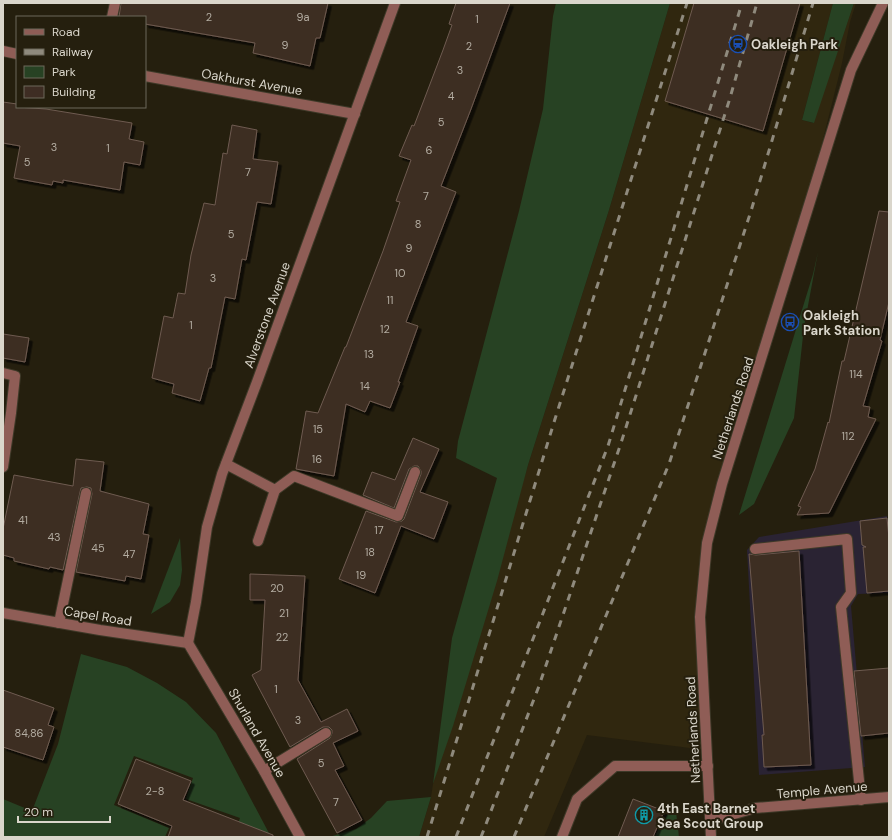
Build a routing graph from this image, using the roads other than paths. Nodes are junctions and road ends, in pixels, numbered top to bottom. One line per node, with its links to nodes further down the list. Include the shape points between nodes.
1 (115, 3): 4 (street)
2 (395, 3): 8 (street, Alverstone Avenue)
3 (883, 3): 21 (street, Netherlands Road, via 851,70 722,484 707,543 700,617)
4 (112, 16)
5 (3, 51): 6 (street)
6 (16, 54)
7 (146, 76): 8 (street, Oakhurst Avenue)
8 (355, 114): 10 (street, Alverstone Avenue)
9 (3, 373): 11 (street, via 15,376)
10 (226, 464): 13 (street); 19 (street, Alverstone Avenue, via 207,527)
11 (3, 467)
12 (414, 472): 13 (street, via 398,516 294,476)
13 (275, 490): 15 (street)
14 (86, 493): 18 (street)
15 (258, 541)
16 (755, 549): 24 (street, via 847,539 851,593 841,607)
17 (3, 613): 18 (street, Capel Road)
18 (59, 623): 19 (street, Capel Road)
19 (188, 643): 22 (street, Shurland Avenue)
20 (326, 733): 22 (street)
21 (708, 766): 25 (street, Netherlands Road); 27 (street, via 614,766 577,799)
22 (264, 771): 26 (street, Shurland Avenue)
23 (889, 797): 24 (street, Temple Avenue)
24 (861, 800): 25 (street, Temple Avenue, via 755,808)
25 (710, 821): 28 (street, Netherlands Road)
26 (300, 837)
27 (562, 837)
28 (711, 837)

